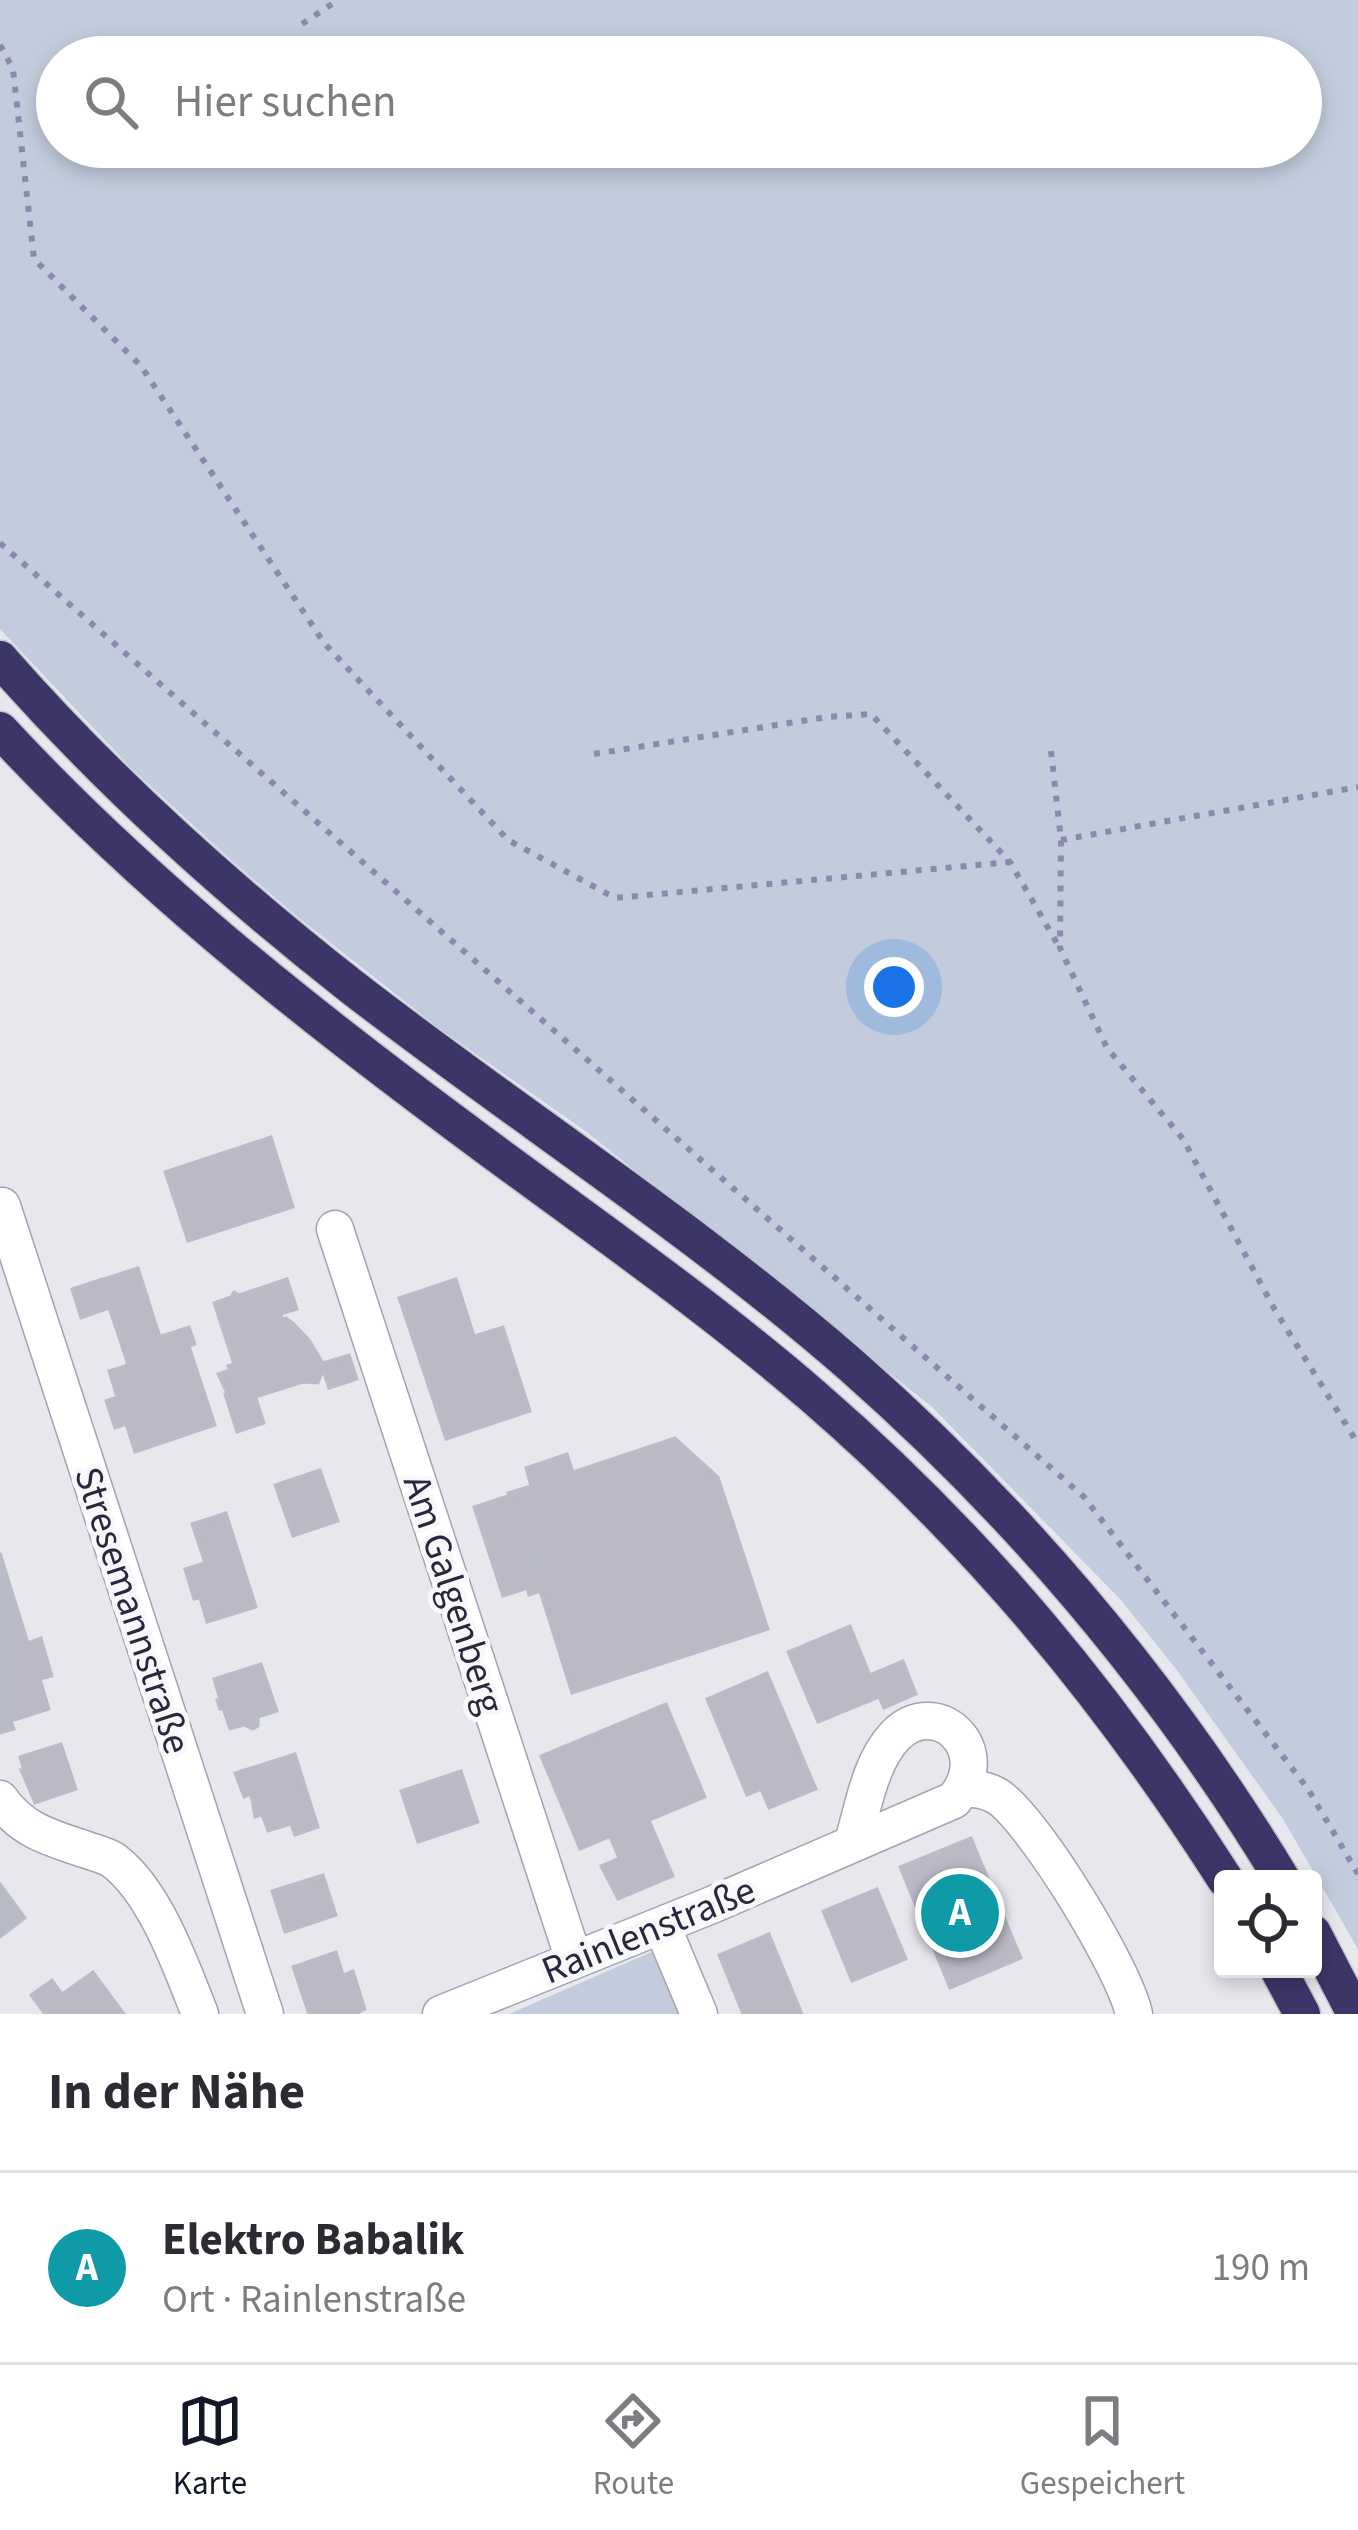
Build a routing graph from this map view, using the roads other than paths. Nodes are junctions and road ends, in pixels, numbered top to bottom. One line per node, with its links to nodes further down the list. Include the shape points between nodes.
1 (0, 659): 9 (highway, via 158,823 285,933 712,1253 917,1425 1101,1621 1207,1761)
2 (0, 730): 8 (highway, via 252,967 680,1289 883,1459 1069,1657)
3 (2, 1206): 15 (street, Stresemannstraße)
4 (335, 1229): 12 (street, Am Galgenberg)
5 (964, 1788): 7 (street, Rainlenstraße, via 954,1800); 7 (street, via 968,1748 958,1734 927,1720 910,1724 882,1754); 18 (street, via 998,1796 1038,1842 1120,1973)
6 (0, 1798): 14 (street, via 20,1823 110,1858 133,1879)
7 (853, 1842): 10 (street, Rainlenstraße)
8 (1220, 1870)
9 (1276, 1870)
10 (662, 1926): 12 (street, Rainlenstraße); 17 (street)
11 (1322, 1950): 20 (highway)
12 (574, 1960): 16 (street, Rainlenstraße)
13 (1284, 1978): 19 (highway)
14 (200, 2014)
15 (265, 2014)
16 (441, 2014)
17 (699, 2014)
18 (1134, 2014)
19 (1302, 2014)
20 (1355, 2014)

